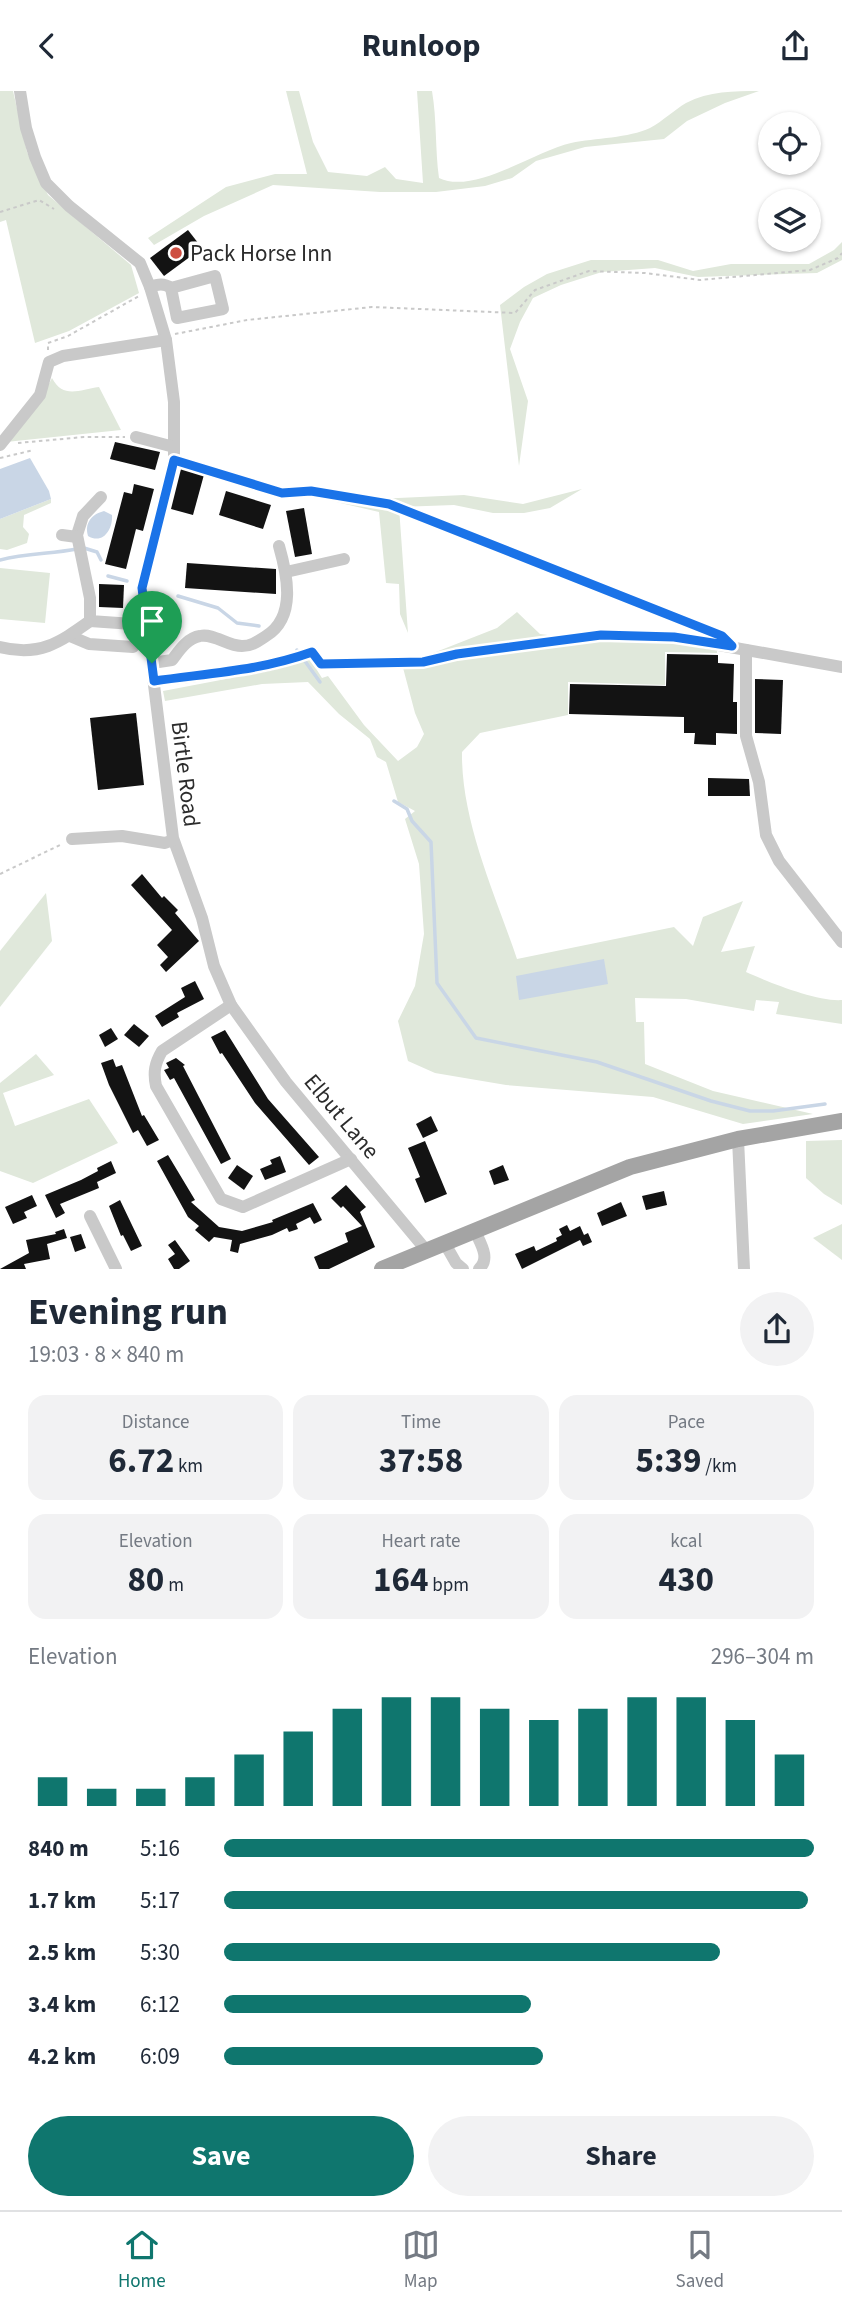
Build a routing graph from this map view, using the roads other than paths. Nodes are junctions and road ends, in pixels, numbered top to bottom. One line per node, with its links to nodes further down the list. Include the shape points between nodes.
1 (20, 91): 2 (street, Birtle Road, via 26,128 46,183 140,263)
2 (150, 288): 3 (street, via 159,284); 4 (street, Birtle Road)
3 (171, 288): 3 (street, via 215,276 223,309 177,318)
4 (165, 338): 6 (street, via 49,362 40,395); 7 (street, Birtle Road, via 174,402)
5 (136, 437): 7 (street)
6 (0, 445)
7 (174, 453): 15 (street, Birtle Road, via 142,588)
8 (101, 497): 10 (street, via 83,516)
9 (62, 535): 10 (street)
10 (77, 539): 14 (street, via 90,598)
11 (279, 546): 13 (street)
12 (344, 559): 13 (street)
13 (286, 572): 22 (street, via 284,615 271,633 242,646 201,635 172,660)
14 (90, 621): 15 (street); 16 (street)
15 (147, 625): 22 (street, Birtle Road)
16 (70, 636): 18 (street, via 37,649); 19 (street, via 89,644)
17 (674, 637): 20 (street)
18 (0, 647)
19 (133, 647)
20 (746, 650): 23 (street); 27 (street, via 746,736 759,782 766,835 779,861)
21 (423, 662): 24 (street, via 321,664 312,652 246,671)
22 (152, 663): 24 (street, Birtle Road)
23 (842, 667)
24 (154, 681): 26 (street, Birtle Road)
25 (72, 839): 26 (street, via 122,836)
26 (173, 841): 28 (street, Birtle Road)
27 (842, 942)
28 (231, 1005): 31 (street, Elbut Lane, via 286,1082); 31 (street, via 162,1051 154,1076 221,1199 243,1207)
29 (842, 1121): 30 (main road)
30 (738, 1139): 33 (main road, via 630,1167); 40 (street)
31 (351, 1159): 35 (street, Elbut Lane)
32 (90, 1216): 36 (street)
33 (475, 1231): 34 (main road); 39 (street, via 485,1254)
34 (444, 1242): 35 (main road); 38 (street)
35 (426, 1249): 37 (main road)
36 (116, 1269)
37 (382, 1269)
38 (463, 1269)
39 (479, 1269)
40 (744, 1269)

